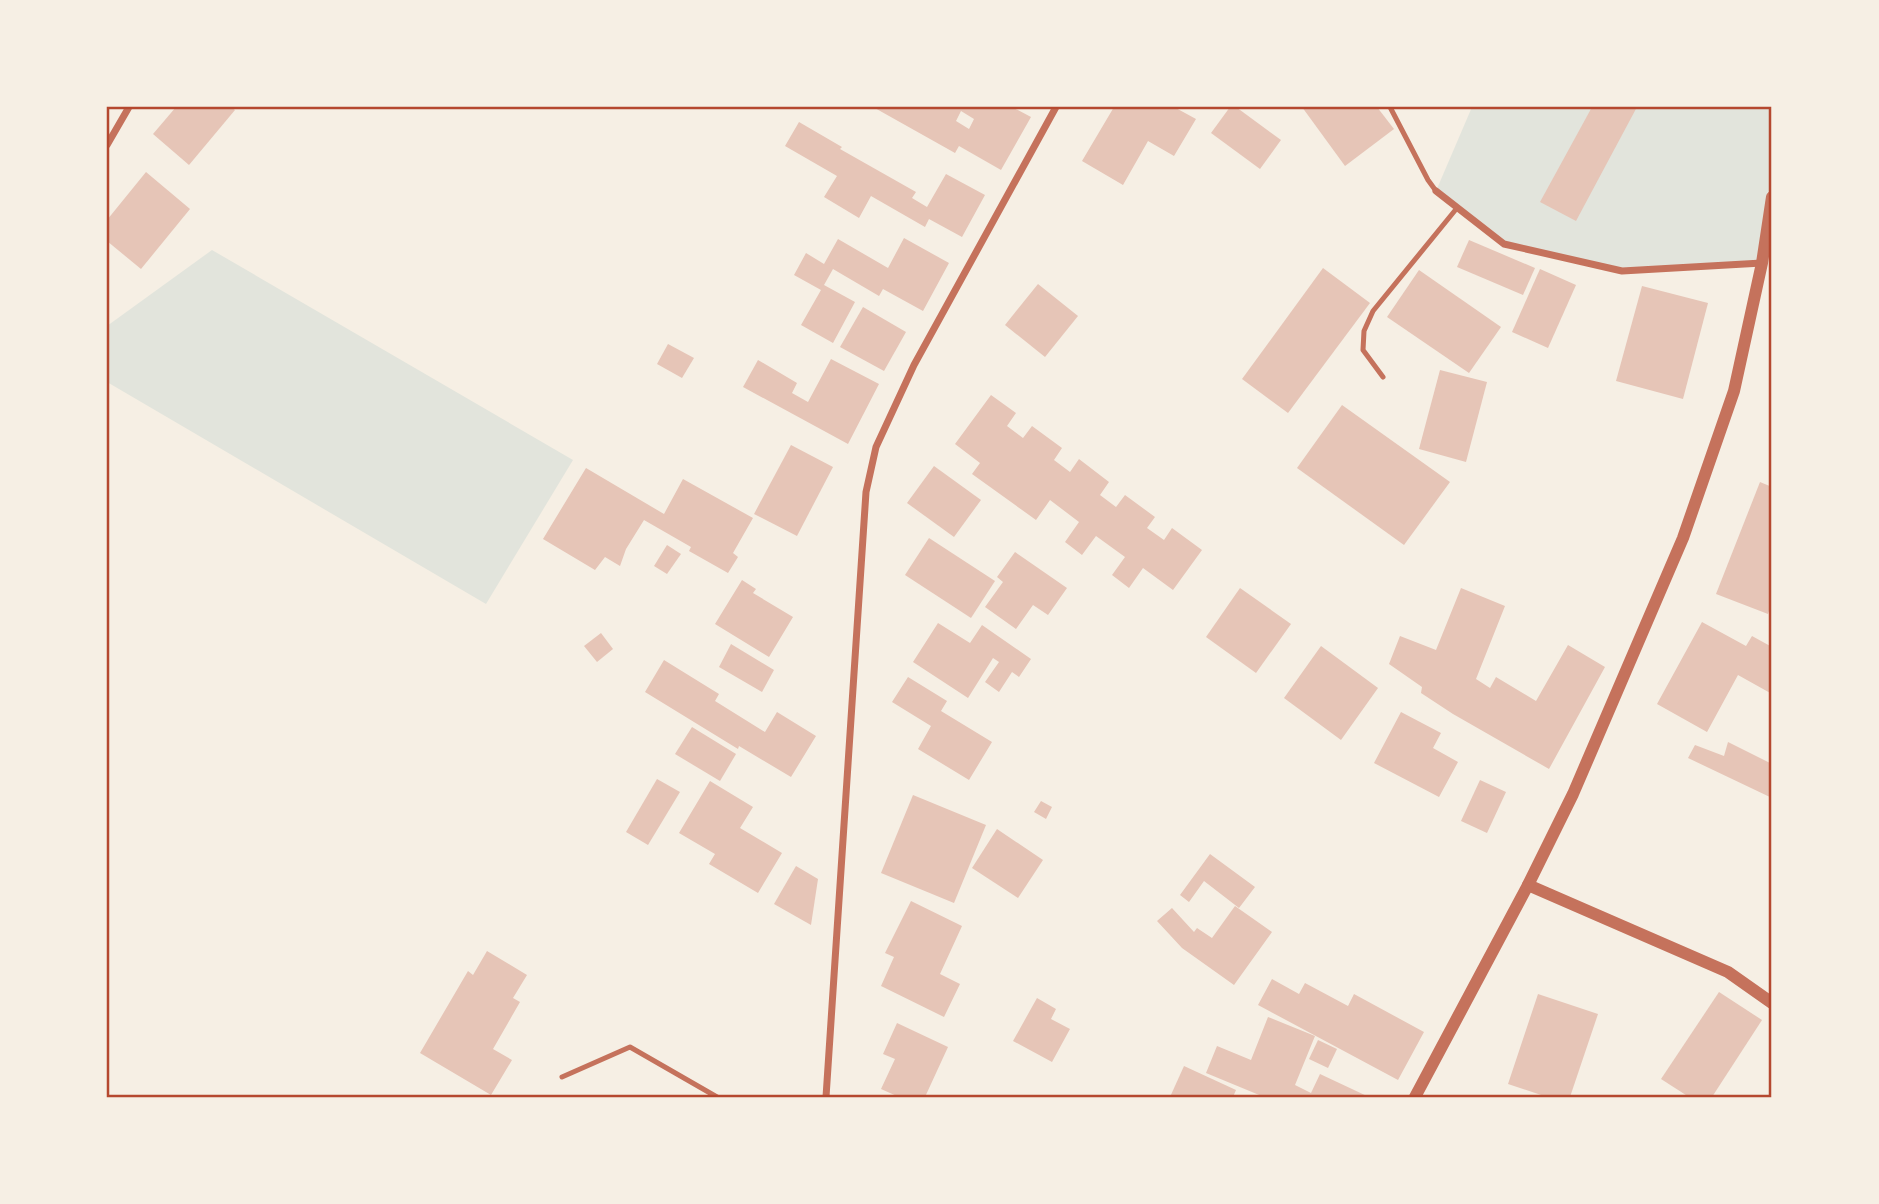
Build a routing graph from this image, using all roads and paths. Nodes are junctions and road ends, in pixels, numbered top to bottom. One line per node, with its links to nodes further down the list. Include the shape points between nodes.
1 (129, 107): 4 (street)
2 (1056, 107): 14 (street, via 914,365 876,447 866,492)
3 (1390, 107): 5 (lane)
4 (107, 145)
5 (1436, 191): 7 (street)
6 (1772, 197): 8 (street)
7 (1457, 208): 8 (street, via 1504,244 1622,271); 9 (lane, via 1373,311 1364,331 1363,350)
8 (1762, 263): 10 (street, via 1734,391 1683,538 1573,794)
9 (1383, 377)
10 (1528, 885): 11 (street, via 1728,972); 15 (street)
11 (1772, 1003)
12 (562, 1077): 13 (lane, via 630,1047)
13 (717, 1097)
14 (826, 1097)
15 (1415, 1097)

